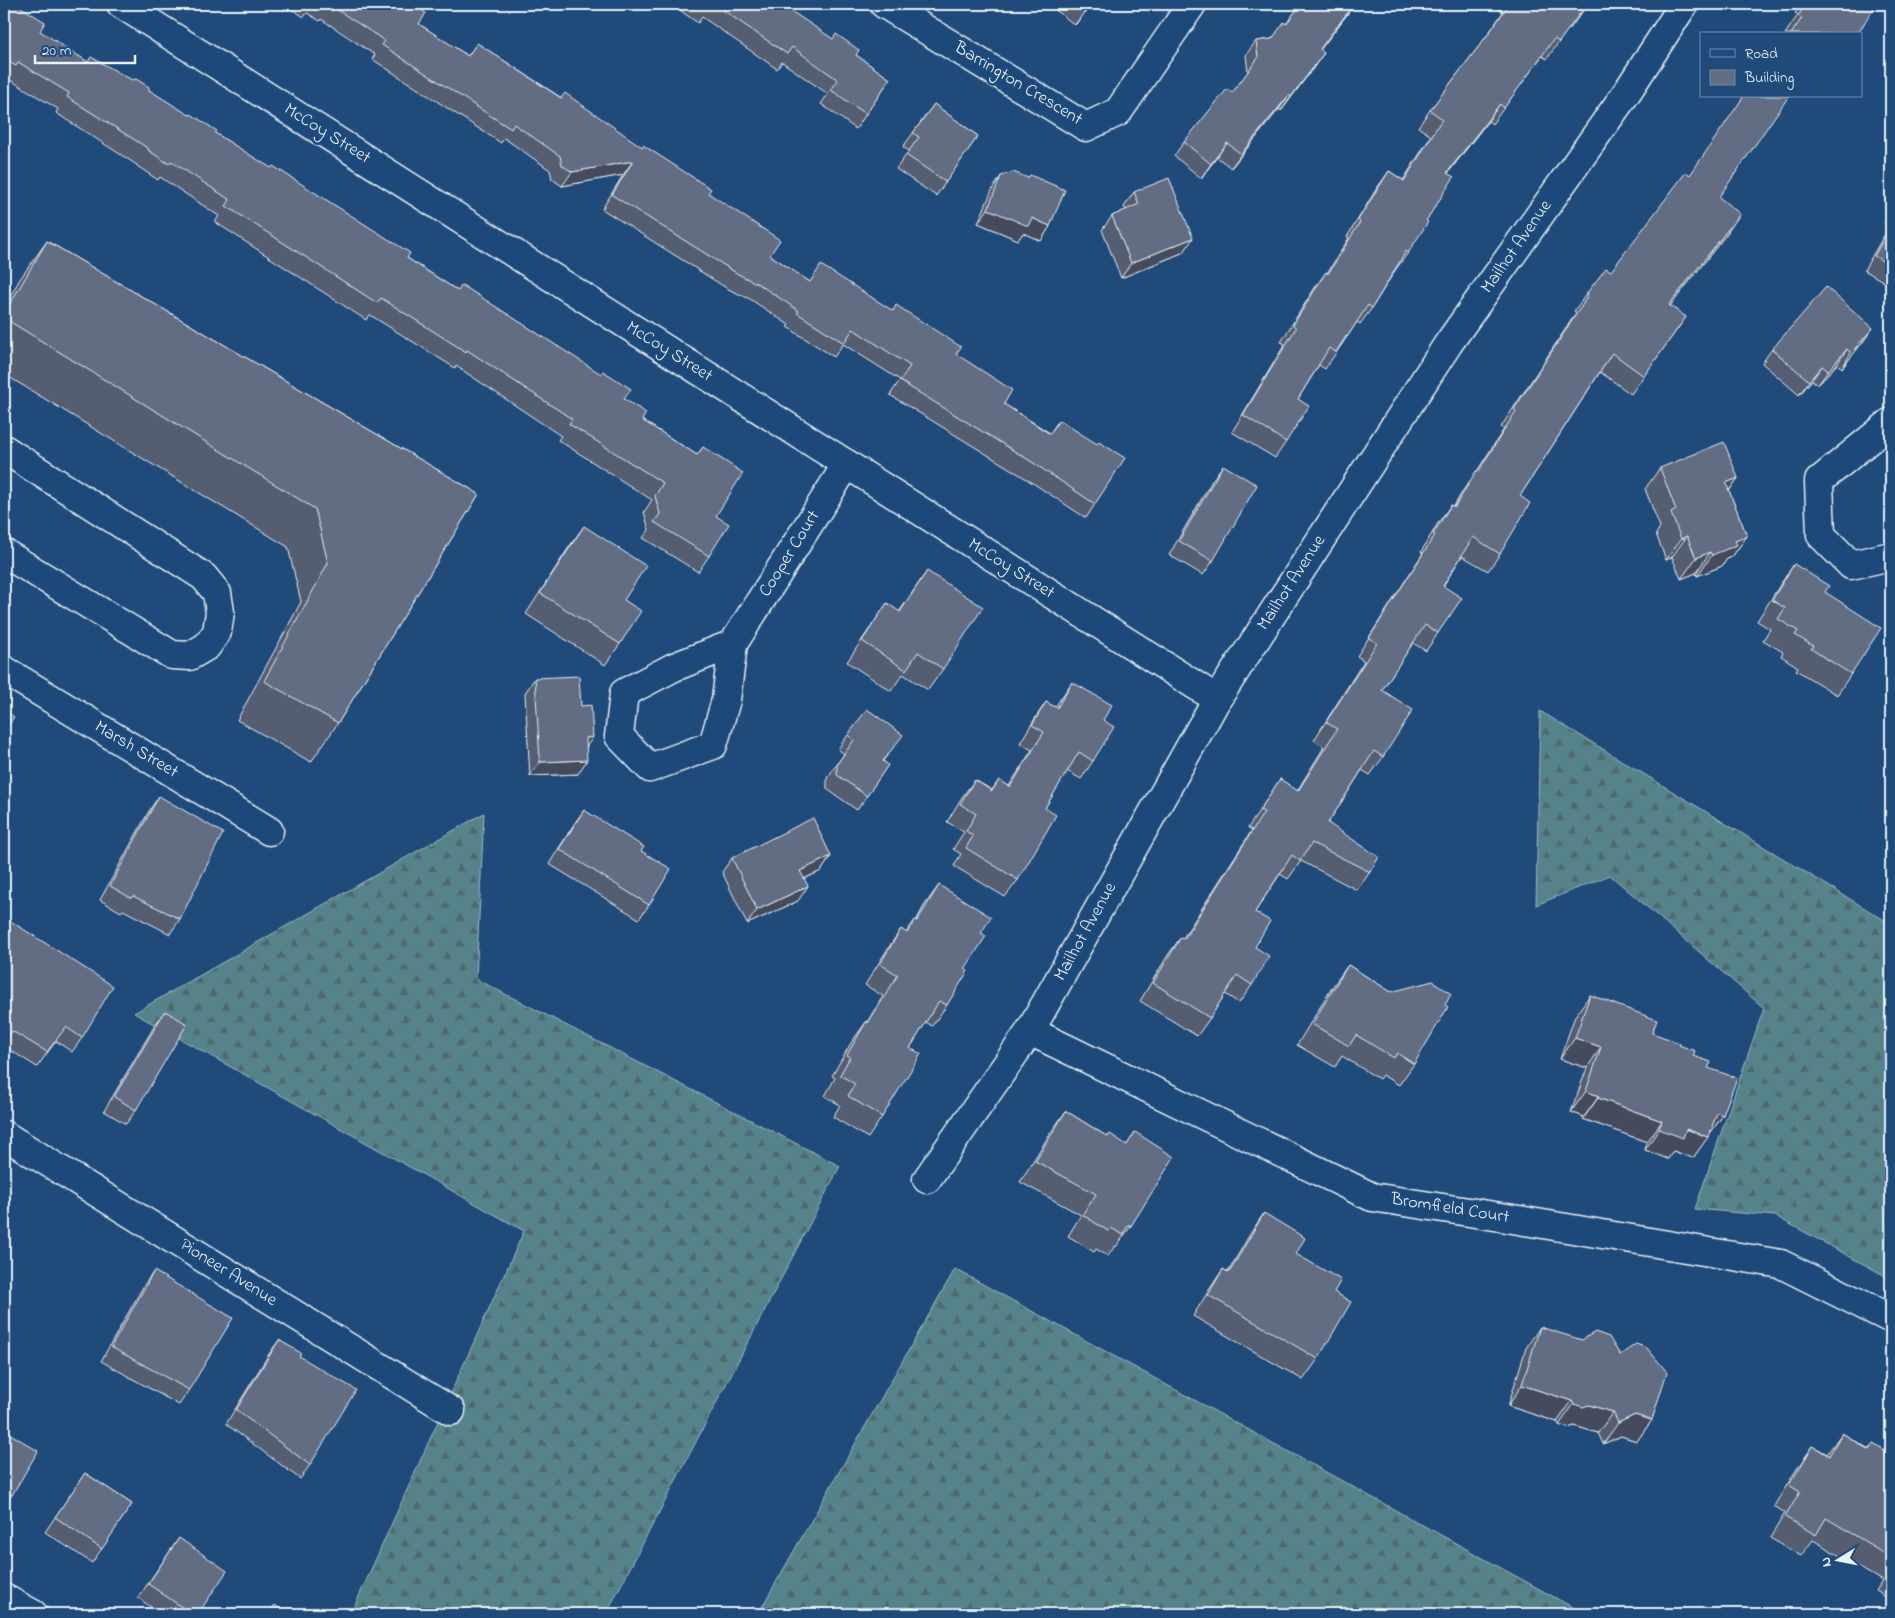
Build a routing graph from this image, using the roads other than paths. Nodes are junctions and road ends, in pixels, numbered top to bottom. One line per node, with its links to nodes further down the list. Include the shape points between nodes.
1 (121, 4): 7 (street, McCoy Street)
2 (884, 4): 3 (street, Barrington Crescent, via 1086,127 1118,112)
3 (1192, 4)
4 (1684, 4): 12 (street, Mailhot Avenue, via 1627,92 1448,344)
5 (1891, 422): 9 (street, via 1819,481 1821,535 1851,565)
6 (4, 449): 8 (street, via 204,577 217,593 220,612 218,632 207,646 190,656 172,654)
7 (847, 464): 10 (street, Cooper Court); 12 (street, McCoy Street)
8 (4, 553)
9 (1891, 556)
10 (733, 644): 10 (street, Cooper Court, via 674,667 624,693 619,736 650,768 713,745 726,700)
11 (4, 670): 13 (street, Marsh Street)
12 (1217, 699): 14 (street, Mailhot Avenue)
13 (269, 831)
14 (1030, 1031): 16 (street, Mailhot Avenue); 17 (street, Bromfield Court, via 1372,1197 1781,1264)
15 (4, 1135): 18 (street, Pioneer Avenue)
16 (927, 1179)
17 (1891, 1319)
18 (451, 1411)
19 (4, 1598): 20 (street)
20 (33, 1614)

